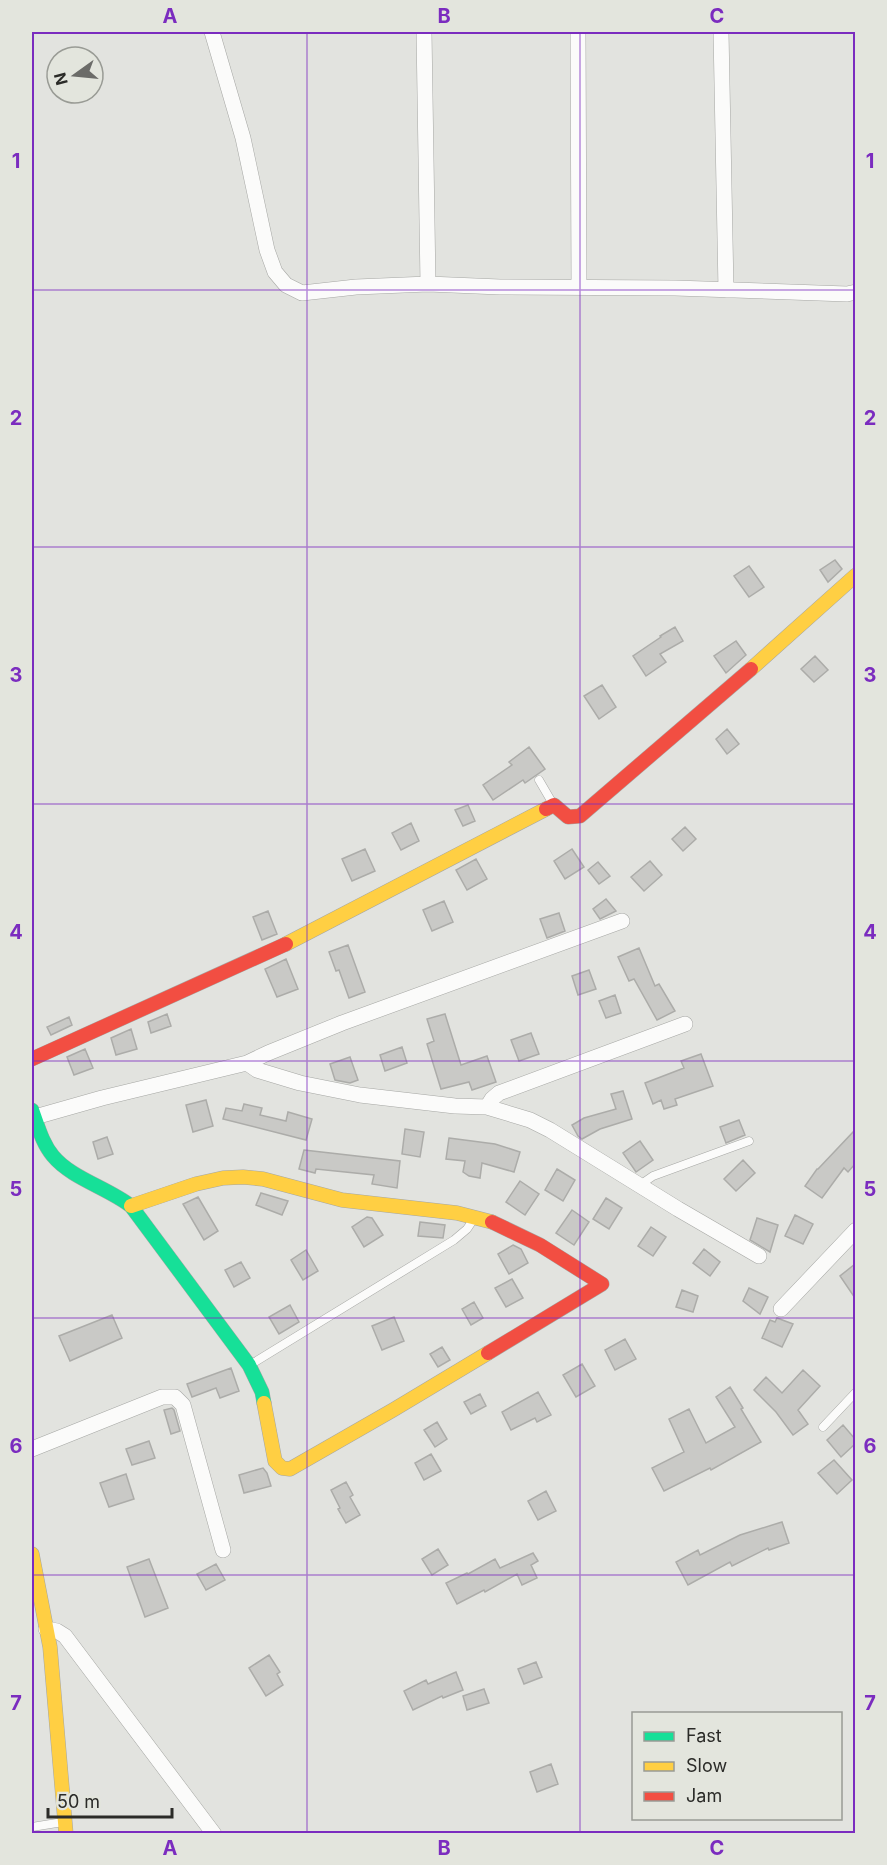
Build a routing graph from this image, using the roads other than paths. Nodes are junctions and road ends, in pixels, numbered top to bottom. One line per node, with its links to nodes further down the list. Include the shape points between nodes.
1 (212, 32): 5 (street, via 243,138 267,250 280,279 302,293)
2 (424, 32): 5 (street)
3 (578, 32): 6 (street)
4 (721, 32): 7 (street)
5 (428, 284): 6 (street)
6 (579, 287): 7 (street)
7 (726, 290): 8 (street)
8 (855, 292)
9 (855, 575): 11 (street, via 580,816 566,817)
10 (539, 780): 11 (lane)
11 (554, 805): 14 (street, via 247,963)
12 (622, 921): 15 (street, via 342,1023)
13 (684, 1024): 16 (street, via 499,1093)
14 (32, 1059)
15 (247, 1063): 16 (street, via 257,1070 300,1083 360,1095); 17 (street)
16 (487, 1107): 19 (street, via 550,1130)
17 (33, 1114): 20 (street, via 57,1161)
18 (749, 1141): 19 (lane, via 653,1176)
19 (640, 1185): 23 (street)
20 (131, 1206): 21 (street, via 223,1178 251,1177 346,1201); 25 (street)
21 (476, 1217): 25 (lane, via 454,1240); 25 (street, via 503,1226 602,1284 289,1470 275,1461 262,1392)
22 (855, 1230): 24 (street)
23 (759, 1256)
24 (781, 1309)
25 (249, 1365)
26 (855, 1392): 27 (lane)
27 (823, 1427)
28 (32, 1449): 29 (street, via 162,1397 175,1397 183,1405)
29 (223, 1550)
30 (32, 1554): 31 (street)
31 (42, 1629): 33 (street, via 50,1647); 34 (street, via 57,1630 65,1636)
32 (32, 1827): 33 (lane)
33 (65, 1828)
34 (214, 1833)

